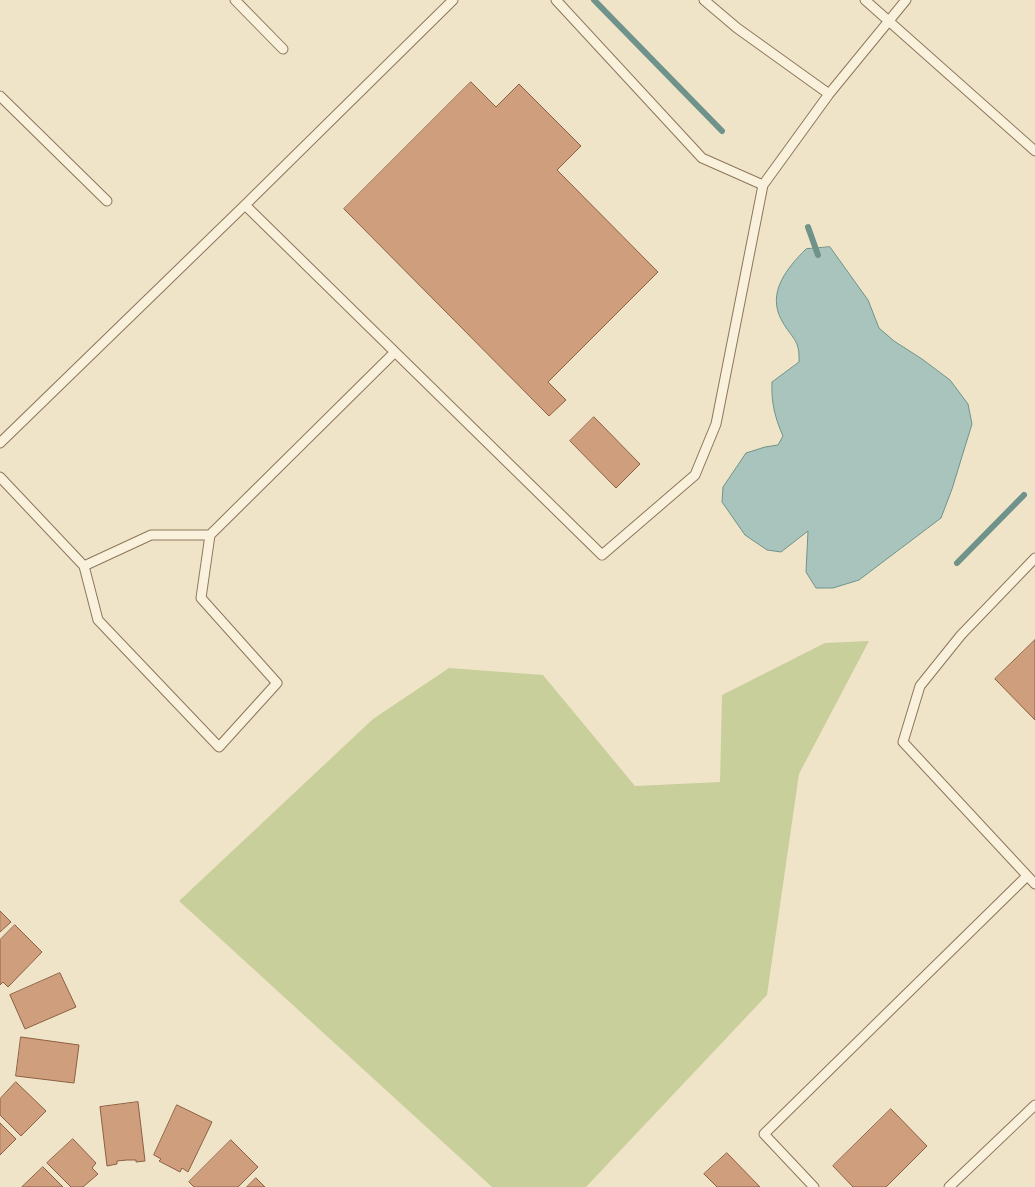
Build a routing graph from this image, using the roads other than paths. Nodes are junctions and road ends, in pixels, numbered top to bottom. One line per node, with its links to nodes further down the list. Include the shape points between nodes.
1 (235, 0): 8 (lane)
2 (453, 0): 14 (lane)
3 (556, 0): 12 (lane, via 702,158)
4 (704, 0): 9 (lane, via 737,28)
5 (865, 0): 7 (lane)
6 (906, 0): 7 (lane)
7 (890, 20): 9 (lane); 11 (lane)
8 (284, 49)
9 (829, 94): 12 (lane)
10 (0, 96): 13 (lane)
11 (1035, 151)
12 (763, 185): 15 (lane, via 716,424 696,475 602,555)
13 (107, 201)
14 (245, 205): 15 (lane); 16 (lane)
15 (395, 352): 18 (lane)
16 (0, 443)
17 (0, 477): 20 (lane)
18 (210, 535): 20 (lane, via 151,535); 20 (lane, via 201,598 277,683 218,747 98,620)
19 (1035, 558): 21 (lane, via 961,635 920,686 903,742)
20 (84, 566)
21 (1027, 876): 22 (lane); 24 (lane, via 764,1134)
22 (1035, 884)
23 (1035, 1105): 25 (lane)
24 (814, 1187)
25 (949, 1187)

